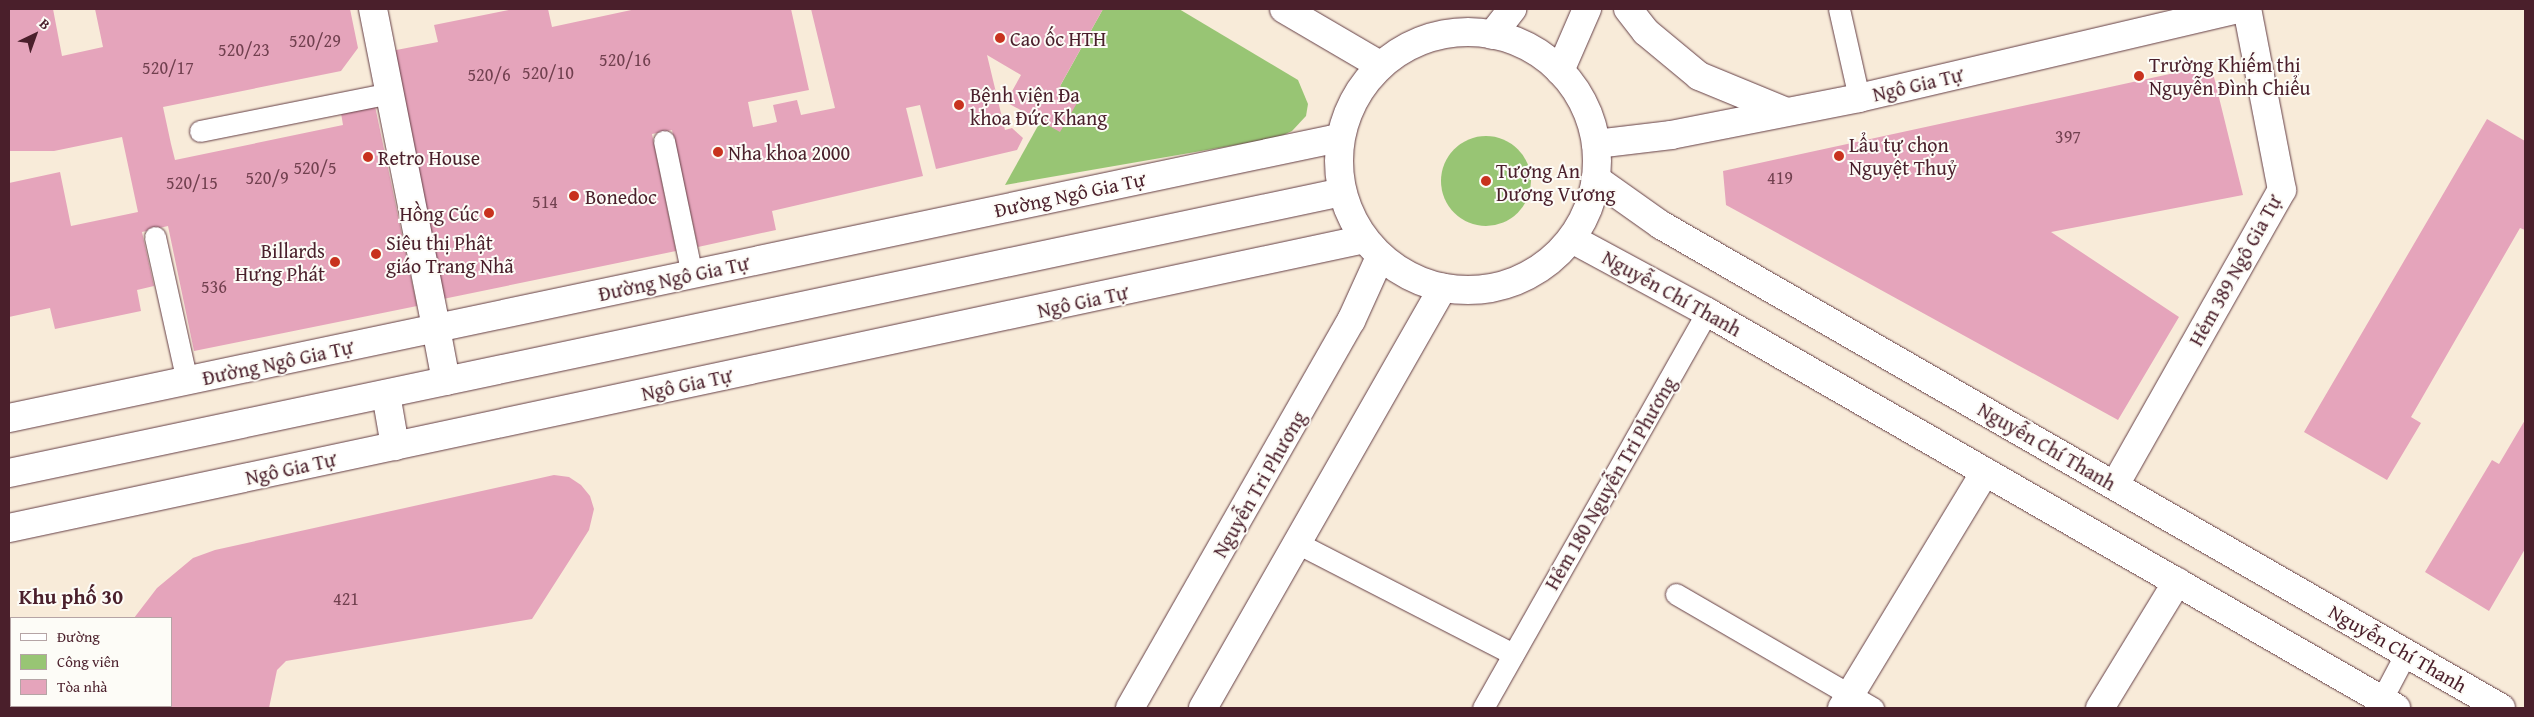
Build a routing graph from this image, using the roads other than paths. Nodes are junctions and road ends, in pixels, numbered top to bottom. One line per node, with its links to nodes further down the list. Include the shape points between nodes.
1 (373, 9): 12 (main road)
2 (1284, 9): 10 (main road)
3 (1512, 9): 9 (main road)
4 (1587, 9): 11 (main road)
5 (1628, 9): 14 (main road, via 1646,32 1699,76)
6 (1839, 9): 13 (lane)
7 (2237, 9): 13 (main road, Ngô Gia Tự)
8 (2247, 9): 35 (main road, Hẻm 389 Ngô Gia Tự, via 2282,190)
9 (1492, 35): 10 (main road, via 1462,32 1433,37 1405,48); 11 (main road, via 1528,47)
10 (1380, 65): 16 (main road, via 1355,97)
11 (1560, 71): 18 (main road, via 1584,105)
12 (390, 93): 15 (lane); 27 (main road)
13 (1859, 98): 14 (main road, Ngô Gia Tự)
14 (1784, 111): 18 (main road, Ngô Gia Tự, via 1670,135)
15 (200, 131)
16 (1339, 138): 20 (main road, via 1338,170); 24 (main road, Đường Ngô Gia Tự)
17 (664, 141): 24 (lane)
18 (1596, 144): 19 (main road)
19 (1596, 179): 22 (main road, via 1586,216); 35 (main road, Nguyễn Chí Thanh, via 1660,225)
20 (1342, 192): 23 (main road); 29 (main road)
21 (155, 237): 28 (lane)
22 (1572, 239): 25 (main road, via 1547,265 1515,282 1479,290); 26 (main road, Nguyễn Chí Thanh)
23 (1373, 248): 25 (main road, via 1410,277); 32 (main road, Ngô Gia Tự); 44 (main road, Nguyễn Tri Phương, via 1351,320)
24 (692, 275): 27 (main road, Đường Ngô Gia Tự)
25 (1443, 288): 37 (main road)
26 (1707, 312): 33 (main road, Nguyễn Chí Thanh); 41 (lane, Hẻm 180 Nguyễn Tri Phương)
27 (436, 328): 28 (main road, Đường Ngô Gia Tự); 29 (main road)
28 (187, 381): 31 (main road, Đường Ngô Gia Tự)
29 (446, 381): 30 (main road)
30 (386, 394): 32 (main road); 34 (main road)
31 (9, 418)
32 (394, 446): 36 (main road, Ngô Gia Tự)
33 (1985, 472): 38 (main road, Nguyễn Chí Thanh); 42 (main road)
34 (9, 473)
35 (2115, 485): 40 (main road, Nguyễn Chí Thanh)
36 (9, 528)
37 (1296, 543): 41 (lane); 45 (main road)
38 (2177, 582): 43 (main road, Nguyễn Chí Thanh); 48 (main road)
39 (1676, 594): 42 (lane)
40 (2406, 653): 43 (lane); 49 (main road, Nguyễn Chí Thanh)
41 (1513, 654): 46 (lane, Hẻm 180 Nguyễn Tri Phương)
42 (1845, 702): 47 (lane)
43 (2384, 705)
44 (1130, 708)
45 (1202, 708)
46 (1483, 708)
47 (1874, 708)
48 (2100, 708)
49 (2501, 708)

